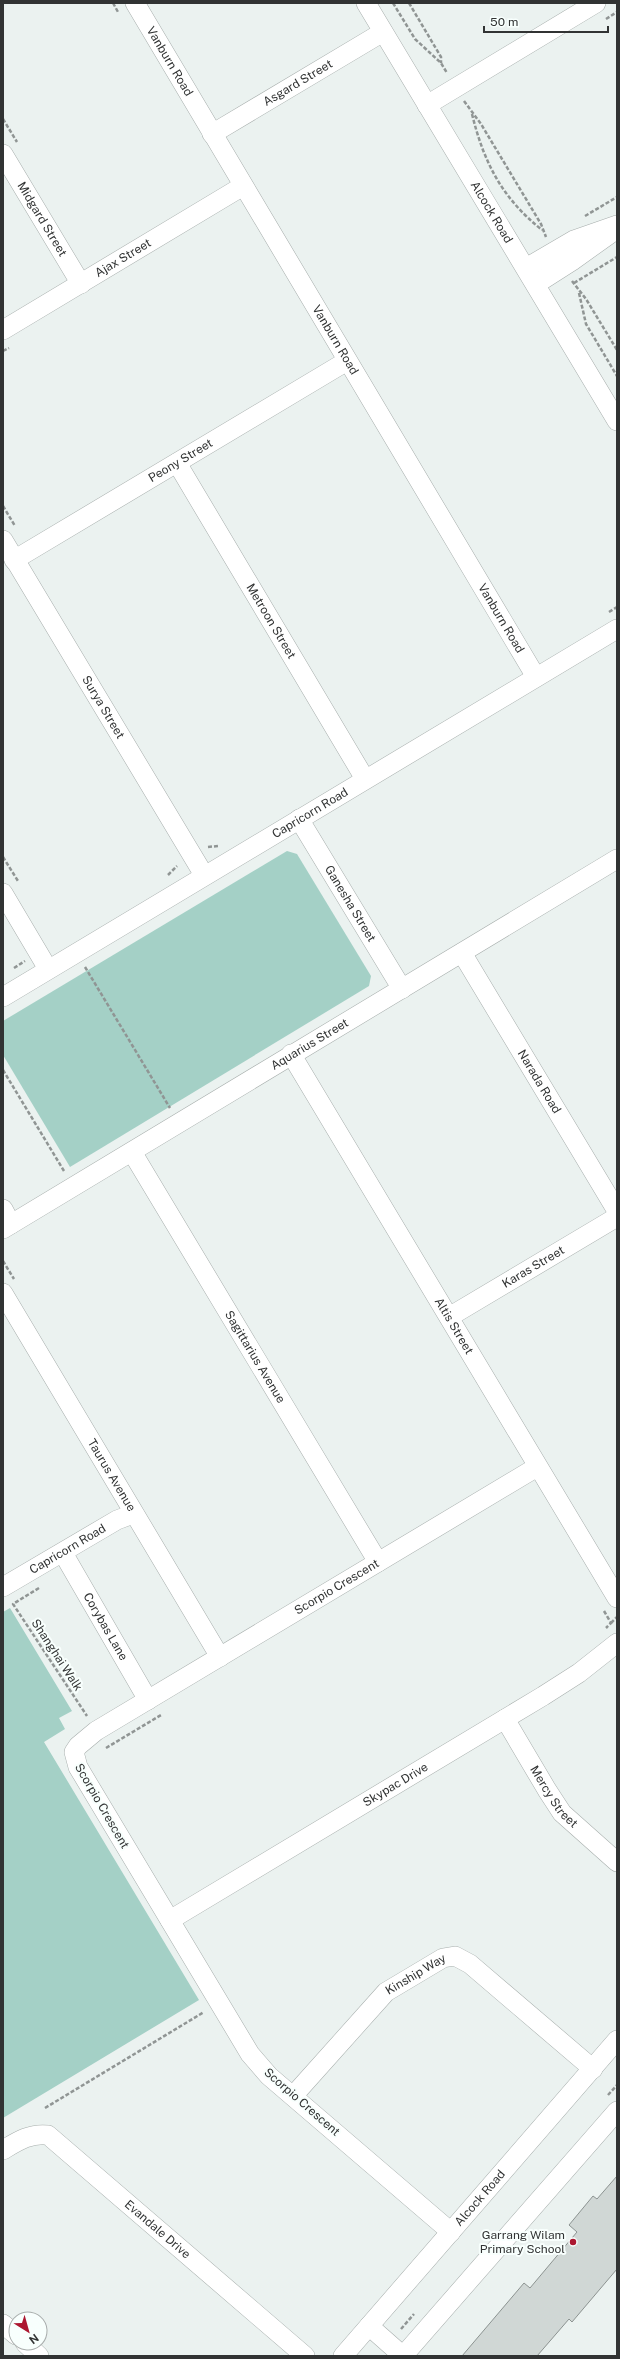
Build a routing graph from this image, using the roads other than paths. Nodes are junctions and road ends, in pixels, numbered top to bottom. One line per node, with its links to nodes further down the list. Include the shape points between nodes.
1 (136, 3): 6 (street, Vanburn Road)
2 (366, 3): 4 (street, Alcock Road)
3 (596, 3): 5 (street)
4 (383, 32): 5 (street, Alcock Road); 6 (street, Asgard Street)
5 (427, 105): 11 (street, Alcock Road)
6 (212, 134): 8 (street, Vanburn Road)
7 (3, 154): 12 (street, Midgard Street)
8 (243, 186): 12 (street, Ajax Street); 15 (street, Vanburn Road)
9 (617, 225): 11 (street, via 574,240)
10 (617, 228): 13 (street, via 588,251)
11 (526, 268): 13 (street, Alcock Road)
12 (81, 284): 14 (street, Ajax Street)
13 (536, 284): 16 (street, Alcock Road)
14 (3, 330)
15 (347, 361): 17 (street, Peony Street); 21 (street, Vanburn Road)
16 (617, 421)
17 (177, 463): 19 (street, Peony Street); 22 (street, Metroon Street)
18 (3, 540): 19 (street, Surya Street)
19 (14, 560): 25 (street, Surya Street)
20 (617, 629): 21 (street, Capricorn Road)
21 (536, 677): 22 (street, Capricorn Road)
22 (365, 779): 23 (street, Capricorn Road)
23 (299, 819): 25 (street, Capricorn Road); 29 (street, Ganesha Street)
24 (617, 859): 27 (street, Aquarius Street)
25 (204, 875): 28 (street, Capricorn Road)
26 (3, 893): 28 (street)
27 (462, 953): 29 (street, Aquarius Street); 33 (street, Narada Road)
28 (48, 968): 30 (street, Capricorn Road)
29 (402, 989): 31 (street, Aquarius Street)
30 (3, 996)
31 (291, 1054): 32 (street, Aquarius Street); 37 (street, Altis Street)
32 (132, 1152): 35 (street, Aquarius Street); 41 (street, Sagittarius Avenue)
33 (617, 1211)
34 (617, 1217): 37 (street, Karas Street)
35 (6, 1221)
36 (3, 1293): 39 (street, Taurus Avenue)
37 (449, 1317): 38 (street, Altis Street)
38 (538, 1467): 41 (street, Scorpio Crescent); 43 (street, Altis Street)
39 (133, 1514): 40 (street, Capricorn Road, via 118,1520); 45 (street, Taurus Avenue)
40 (63, 1553): 42 (street, Capricorn Road); 46 (street, Corybas Lane)
41 (378, 1562): 45 (street, Scorpio Crescent)
42 (3, 1587)
43 (617, 1598)
44 (617, 1643): 47 (street, Skypac Drive, via 561,1685)
45 (220, 1657): 46 (street, Scorpio Crescent)
46 (148, 1700): 49 (street, Scorpio Crescent, via 96,1731 74,1752 75,1759)
47 (506, 1718): 48 (street, Mercy Street, via 562,1813); 49 (street, Skypac Drive)
48 (617, 1862)
49 (170, 1920): 52 (street, Scorpio Crescent, via 250,2054 269,2076)
50 (617, 2040): 51 (street, Alcock Road)
51 (593, 2069): 52 (street, Kinship Way, via 470,1964 450,1956 438,1960 386,1992); 55 (street, Alcock Road)
52 (293, 2096): 55 (street, Scorpio Crescent)
53 (617, 2111): 59 (street)
54 (3, 2150): 57 (street, Evandale Drive, via 26,2137 48,2135)
55 (451, 2232): 56 (street, Alcock Road)
56 (369, 2326): 58 (street, Alcock Road); 59 (street)
57 (305, 2356)
58 (343, 2356)
59 (403, 2356)

